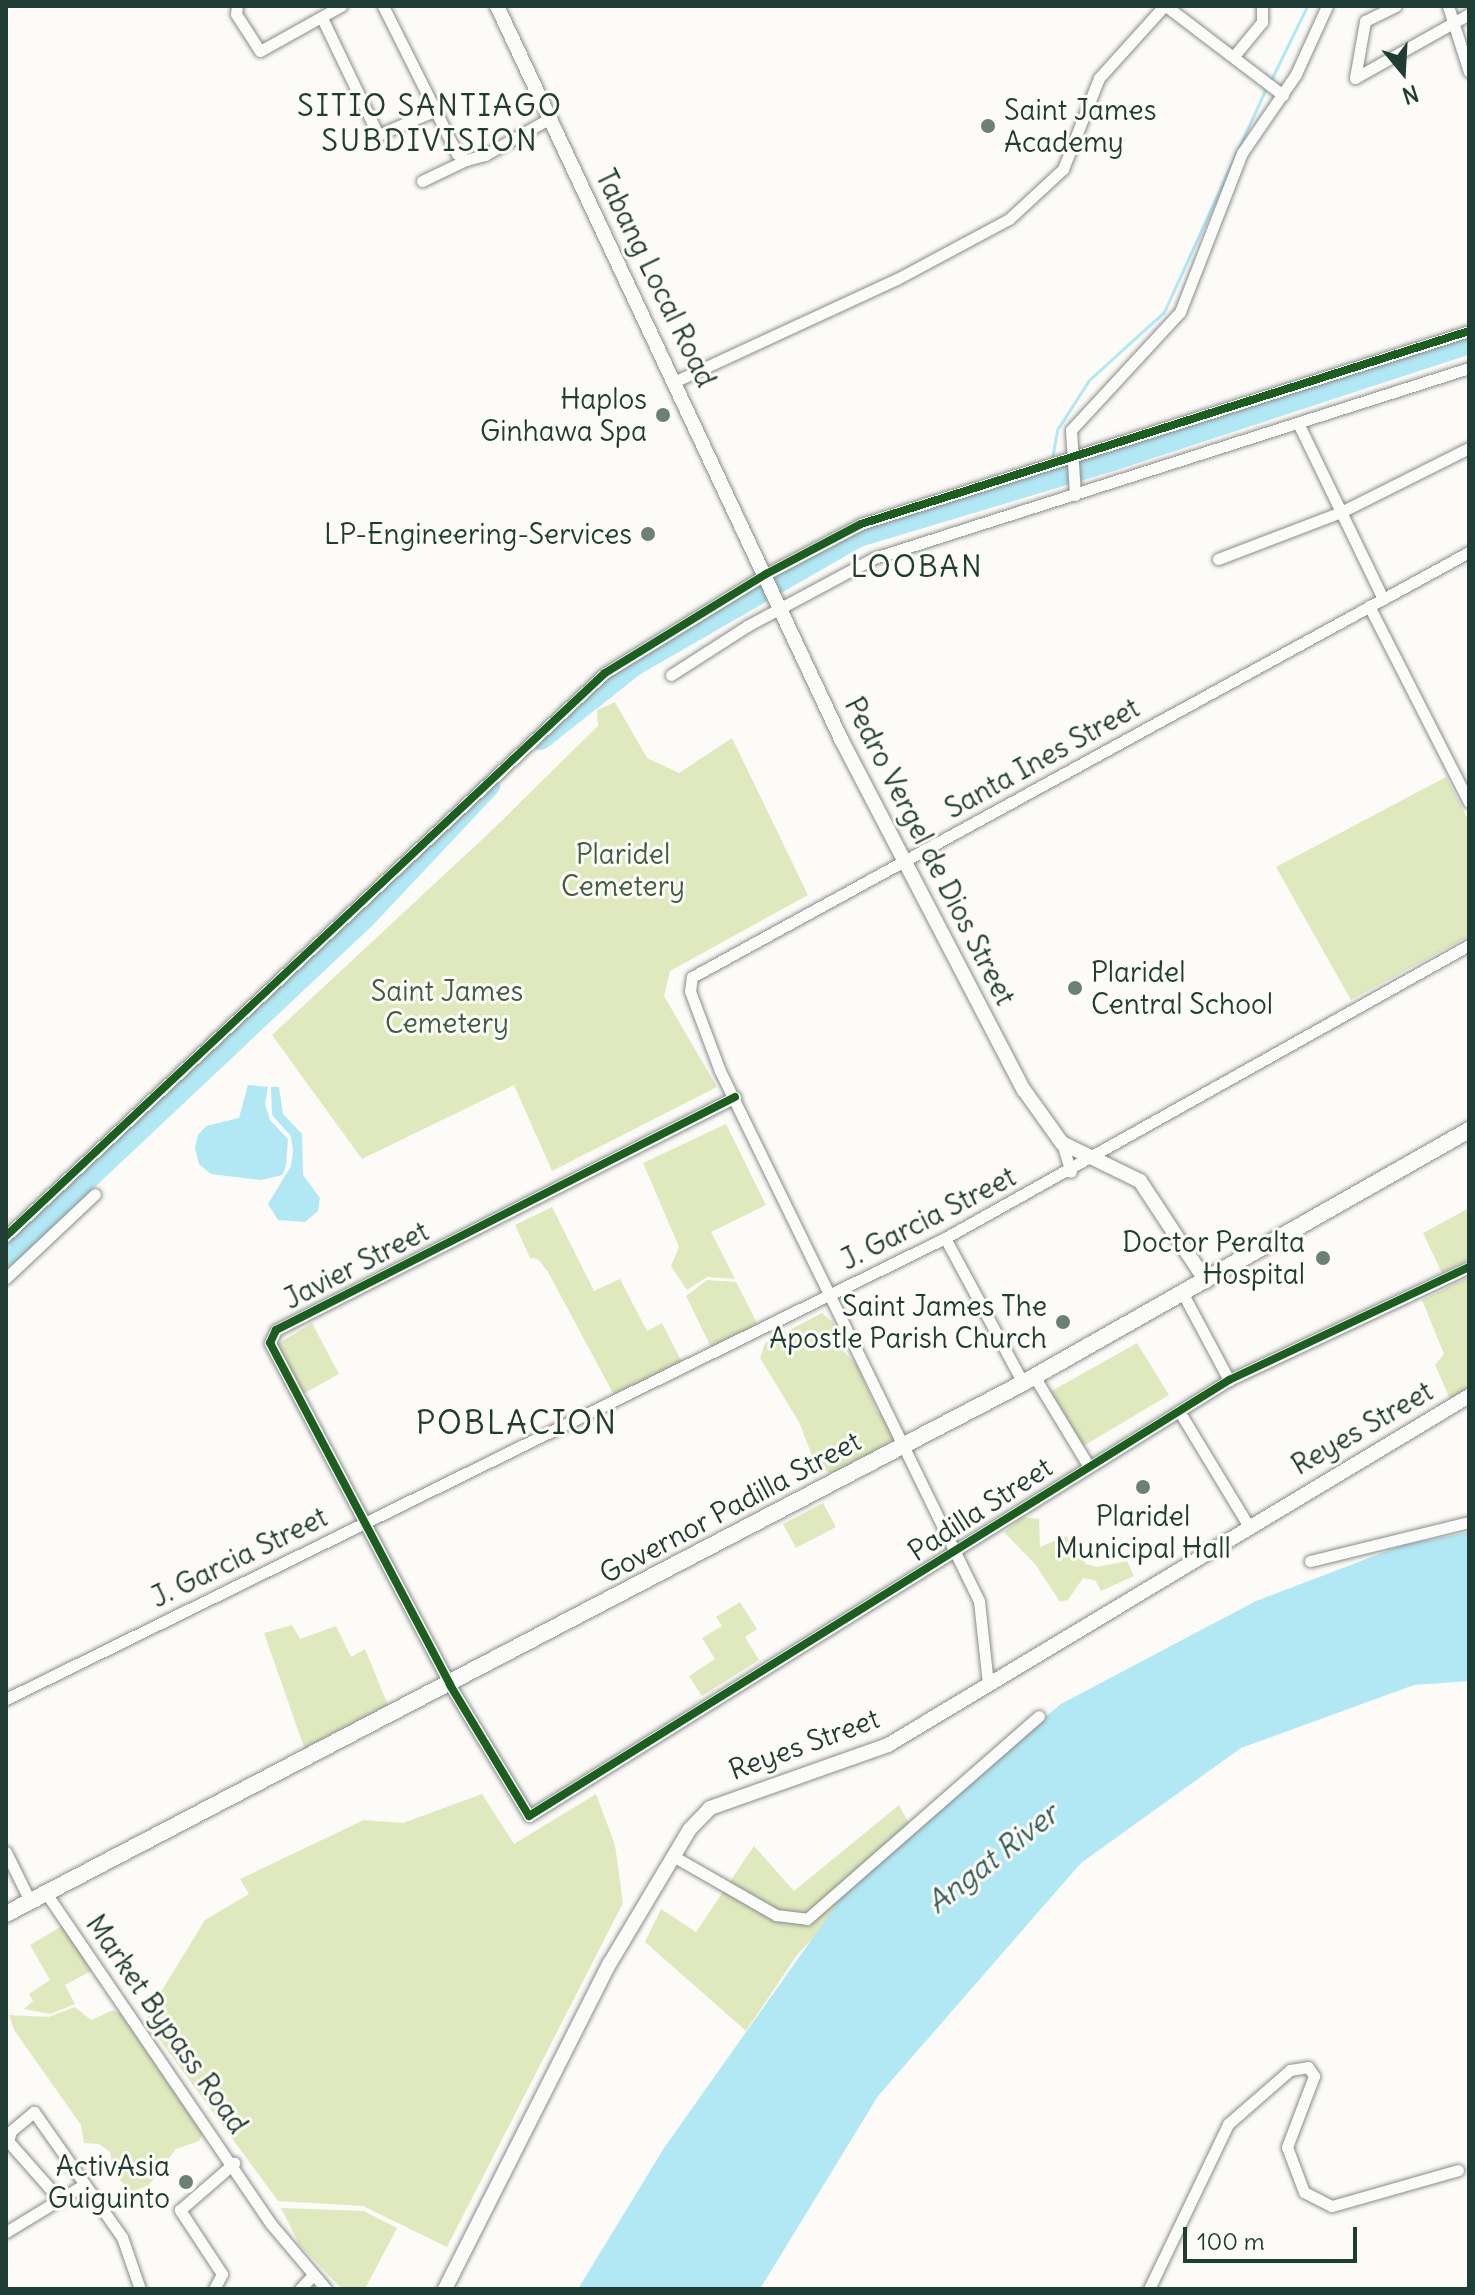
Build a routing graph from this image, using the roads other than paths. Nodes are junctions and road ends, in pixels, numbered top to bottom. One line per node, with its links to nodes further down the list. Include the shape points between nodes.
1 (237, 6): 11 (street, via 236,14 260,51)
2 (341, 6): 11 (street)
3 (383, 6): 16 (street)
4 (497, 6): 17 (street, Tabang Local Road)
5 (1165, 6): 13 (street); 22 (street, via 1099,78 1063,169 1009,219 897,279)
6 (1262, 6): 13 (street, via 1262,22)
7 (1327, 6): 15 (street)
8 (1396, 6): 12 (street, via 1362,17 1355,78)
9 (1448, 6): 12 (street)
10 (1469, 14): 12 (street)
11 (322, 18): 16 (street, via 378,135)
12 (1451, 27): 14 (street)
13 (1234, 56): 15 (street)
14 (1469, 72)
15 (1279, 93): 25 (street, via 1242,153 1180,312 1079,416 1071,430)
16 (436, 110): 18 (street)
17 (550, 118): 18 (street, via 485,155); 22 (street, Tabang Local Road)
18 (466, 160): 19 (street)
19 (422, 181)
20 (1469, 331): 25 (street)
21 (1469, 368): 23 (street)
22 (676, 381): 30 (street, Tabang Local Road)
23 (1299, 425): 26 (street); 27 (street)
24 (1469, 448): 27 (street)
25 (1066, 465): 26 (street); 30 (street, via 861,524)
26 (1076, 493): 32 (street, via 874,558)
27 (1341, 512): 29 (street); 31 (street)
28 (1469, 552): 31 (street, Santa Ines Street)
29 (1218, 559)
30 (767, 575): 32 (street, Pedro Vergel de Dios Street); 44 (street, via 587,687)
31 (1383, 599): 33 (street, Santa Ines Street)
32 (779, 601): 34 (street); 36 (street, Pedro Vergel de Dios Street)
33 (1369, 606): 35 (street); 36 (street, Santa Ines Street)
34 (671, 675)
35 (1469, 802)
36 (901, 862): 38 (street, Santa Ines Street, via 692,977 695,1004); 40 (street, Pedro Vergel de Dios Street, via 1024,1090)
37 (1469, 945): 41 (street, J. Garcia Street)
38 (735, 1097): 50 (street, Santa Ines Street); 58 (street, Javier Street, via 276,1330 270,1343)
39 (1469, 1130): 48 (main road, Governor Padilla Street)
40 (1062, 1143): 41 (street, Pedro Vergel de Dios Street); 42 (street, Pedro Vergel de Dios Street)
41 (1093, 1159): 42 (street, J. Garcia Street); 48 (street, Pedro Vergel de Dios Street, via 1140,1181)
42 (1071, 1172): 45 (street, J. Garcia Street)
43 (95, 1194): 47 (street)
44 (6, 1236)
45 (945, 1238): 50 (street, J. Garcia Street); 51 (street)
46 (1469, 1267): 52 (street, Padilla Street)
47 (6, 1278)
48 (1206, 1281): 49 (main road, Governor Padilla Street)
49 (1183, 1294): 51 (main road, Governor Padilla Street); 52 (street)
50 (826, 1296): 55 (street, Santa Ines Street); 58 (street, J. Garcia Street)
51 (1028, 1380): 55 (main road, Governor Padilla Street); 56 (street)
52 (1229, 1380): 54 (street, Padilla Street)
53 (1469, 1396): 59 (street, Reyes Street)
54 (1179, 1411): 56 (street, Padilla Street); 59 (street)
55 (907, 1444): 60 (street, Santa Ines Street); 63 (main road, Governor Padilla Street)
56 (1088, 1465): 60 (street, Padilla Street)
57 (1469, 1522): 61 (street)
58 (362, 1524): 63 (street, Javier Street); 64 (street, J. Garcia Street)
59 (1248, 1525): 62 (street, Reyes Street, via 1149,1593)
60 (955, 1552): 62 (street, Santa Ines Street, via 979,1601); 66 (street, Padilla Street)
61 (1310, 1561)
62 (988, 1684): 68 (street, Reyes Street, via 864,1755 730,1797 710,1808)
63 (450, 1685): 66 (street, Javier Street); 69 (main road, Governor Padilla Street)
64 (6, 1699)
65 (1039, 1716): 68 (street, via 807,1919 776,1915)
66 (529, 1816)
67 (6, 1852): 70 (street)
68 (673, 1856): 82 (street, Reyes Street, via 610,1963)
69 (46, 1893): 70 (main road, Governor Padilla Street); 72 (street, Market Bypass Road)
70 (30, 1901): 71 (main road, Governor Padilla Street)
71 (6, 1914)
72 (234, 2163): 77 (street); 79 (street, Market Bypass Road, via 180,2210 222,2274)
73 (1458, 2170): 83 (street, via 1332,2206 1304,2192 1287,2147 1314,2076 1308,2067 1290,2070 1228,2124)
74 (85, 2184): 75 (street); 75 (street, via 34,2112 8,2141); 78 (street, via 122,2237)
75 (60, 2200): 76 (street)
76 (6, 2232)
77 (312, 2276): 80 (street); 81 (street)
78 (140, 2289)
79 (214, 2289)
80 (300, 2289)
81 (326, 2289)
82 (445, 2289)
83 (1149, 2289)

